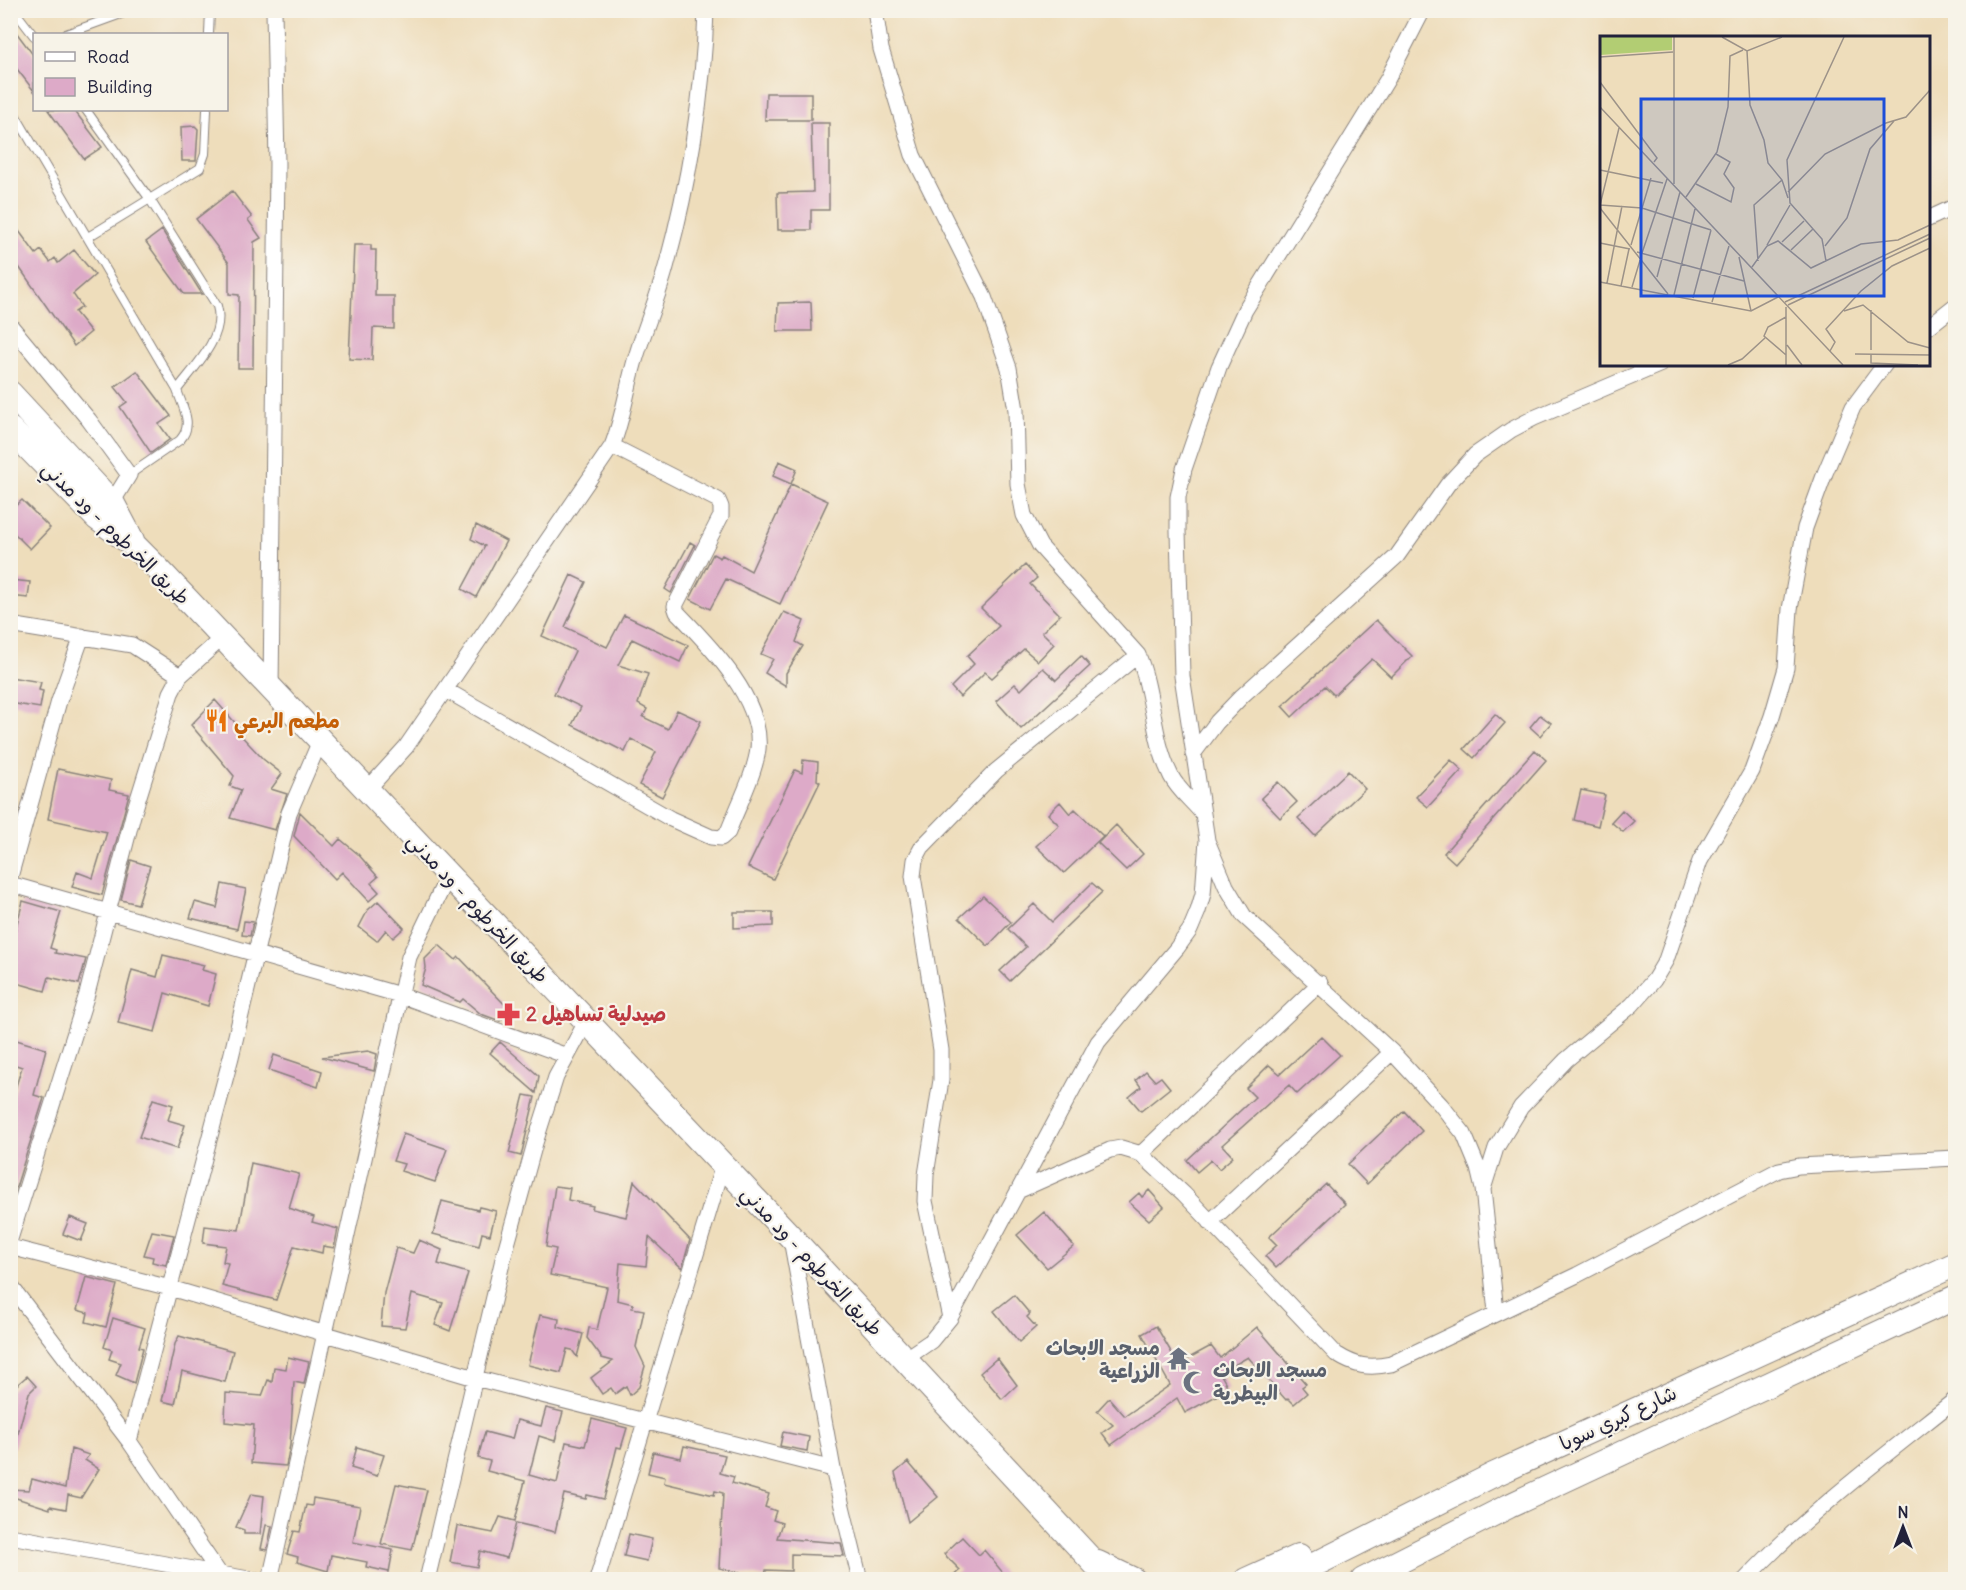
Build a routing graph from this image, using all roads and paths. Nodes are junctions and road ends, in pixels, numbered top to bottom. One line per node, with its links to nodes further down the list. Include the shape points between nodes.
1 (14, 10): 10 (lane)
2 (132, 10): 8 (lane)
3 (210, 10): 9 (lane)
4 (274, 10): 34 (street, via 277,164)
5 (706, 10): 26 (street, via 703,63 669,256)
6 (875, 10): 32 (street, via 881,49 913,155 984,297 1009,368 1024,515 1040,546)
7 (1423, 10): 37 (street, via 1387,80 1245,310 1219,367 1184,469 1178,497 1178,604 1182,676)
8 (69, 33)
9 (209, 33)
10 (33, 35)
11 (10, 106): 17 (lane)
12 (87, 111): 14 (lane)
13 (207, 111): 14 (lane, via 205,154 200,168)
14 (149, 198): 17 (lane); 23 (lane, via 220,316 219,328 207,349)
15 (1956, 206): 16 (street)
16 (1930, 219)
17 (88, 237): 23 (lane)
18 (1956, 305): 20 (street)
19 (10, 325): 27 (street)
20 (1930, 326)
21 (1656, 366): 37 (street, via 1534,418 1475,455 1448,484 1397,556 1242,696)
22 (1884, 366): 54 (street, via 1853,407 1825,473 1805,528 1790,609 1786,668 1766,734 1752,771 1700,861 1666,960 1632,1005 1566,1060 1521,1107 1496,1148)
23 (177, 390): 27 (lane, via 189,425 186,433)
24 (10, 393): 28 (highway)
25 (10, 429): 28 (highway, طريق الخرطوم - ود مدني)
26 (612, 446): 35 (street); 35 (street, via 718,500 721,507 721,516 675,606 727,665 756,722 757,752 728,832 721,838 711,837 671,819)
27 (129, 475): 28 (street)
28 (105, 511): 31 (highway, طريق الخرطوم - ود مدني)
29 (10, 625): 30 (street)
30 (82, 636): 33 (street, via 132,645); 42 (street, via 59,701)
31 (222, 638): 33 (street); 34 (highway, طريق الخرطوم - ود مدني)
32 (1138, 655): 39 (street, via 1166,765 1178,787); 65 (street, via 996,771 922,847 915,860 913,876 941,1050 941,1080 925,1201)
33 (180, 676): 44 (street, via 171,693 133,814)
34 (271, 689): 36 (highway, طريق الخرطوم - ود مدني)
35 (446, 690): 38 (street, via 406,747)
36 (320, 741): 38 (highway, طريق الخرطوم - ود مدني); 45 (street, via 289,813)
37 (1193, 754): 39 (street)
38 (367, 790): 41 (highway, طريق الخرطوم - ود مدني)
39 (1201, 812): 40 (street)
40 (1207, 840): 46 (street, via 1226,886 1244,916); 55 (street, via 1203,894 1190,930 1098,1042)
41 (448, 876): 47 (street, via 409,957); 48 (highway, طريق الخرطوم - ود مدني)
42 (10, 877)
43 (10, 884): 44 (street)
44 (110, 911): 45 (street); 58 (street)
45 (256, 953): 47 (street); 62 (street)
46 (1320, 983): 49 (street); 51 (street)
47 (399, 995): 50 (street); 66 (street)
48 (586, 1022): 50 (street); 53 (highway, طريق الخرطوم - ود مدني)
49 (1392, 1052): 54 (street, via 1464,1134); 56 (street)
50 (567, 1056): 68 (street, via 556,1077 532,1153)
51 (1141, 1154): 55 (street, via 1121,1148 1110,1150); 56 (street)
52 (1956, 1158): 64 (street, via 1779,1170 1577,1275)
53 (723, 1165): 57 (highway, طريق الخرطوم - ود مدني); 71 (street)
54 (1483, 1189): 64 (street)
55 (1018, 1191): 65 (street)
56 (1210, 1222): 64 (street, via 1336,1354 1352,1364 1372,1368 1391,1364)
57 (791, 1237): 67 (highway, طريق الخرطوم - ود مدني); 76 (street)
58 (10, 1239)
59 (10, 1247): 62 (street)
60 (1956, 1264): 70 (highway, شارع كبري سوبا)
61 (10, 1285): 74 (street)
62 (170, 1288): 66 (street); 74 (street)
63 (1956, 1297): 73 (highway, شارع كبري سوبا)
64 (1496, 1312)
65 (950, 1318): 67 (street, via 931,1341)
66 (323, 1333): 68 (street); 82 (street)
67 (903, 1360): 79 (highway, طريق الخرطوم - ود مدني)
68 (475, 1378): 71 (street); 83 (street)
69 (1956, 1399): 91 (street, via 1851,1482 1775,1548)
70 (1640, 1408): 72 (highway, شارع كبري سوبا); 73 (highway)
71 (645, 1421): 76 (street); 84 (street)
72 (1581, 1435): 75 (highway); 78 (highway, شارع كبري سوبا)
73 (1654, 1438): 75 (highway, شارع كبري سوبا)
74 (129, 1441): 80 (street)
75 (1597, 1465): 90 (highway, شارع كبري سوبا)
76 (833, 1469): 85 (street)
77 (10, 1536): 80 (street)
78 (1365, 1540): 88 (highway, via 1320,1547); 89 (highway, شارع كبري سوبا)
79 (1089, 1558): 86 (highway, طريق الخرطوم - ود مدني); 87 (highway)
80 (219, 1573): 81 (street)
81 (254, 1580)
82 (270, 1580)
83 (427, 1580)
84 (597, 1580)
85 (860, 1580)
86 (1110, 1580)
87 (1134, 1580)
88 (1246, 1580)
89 (1284, 1580)
90 (1363, 1580)
91 (1745, 1580)

